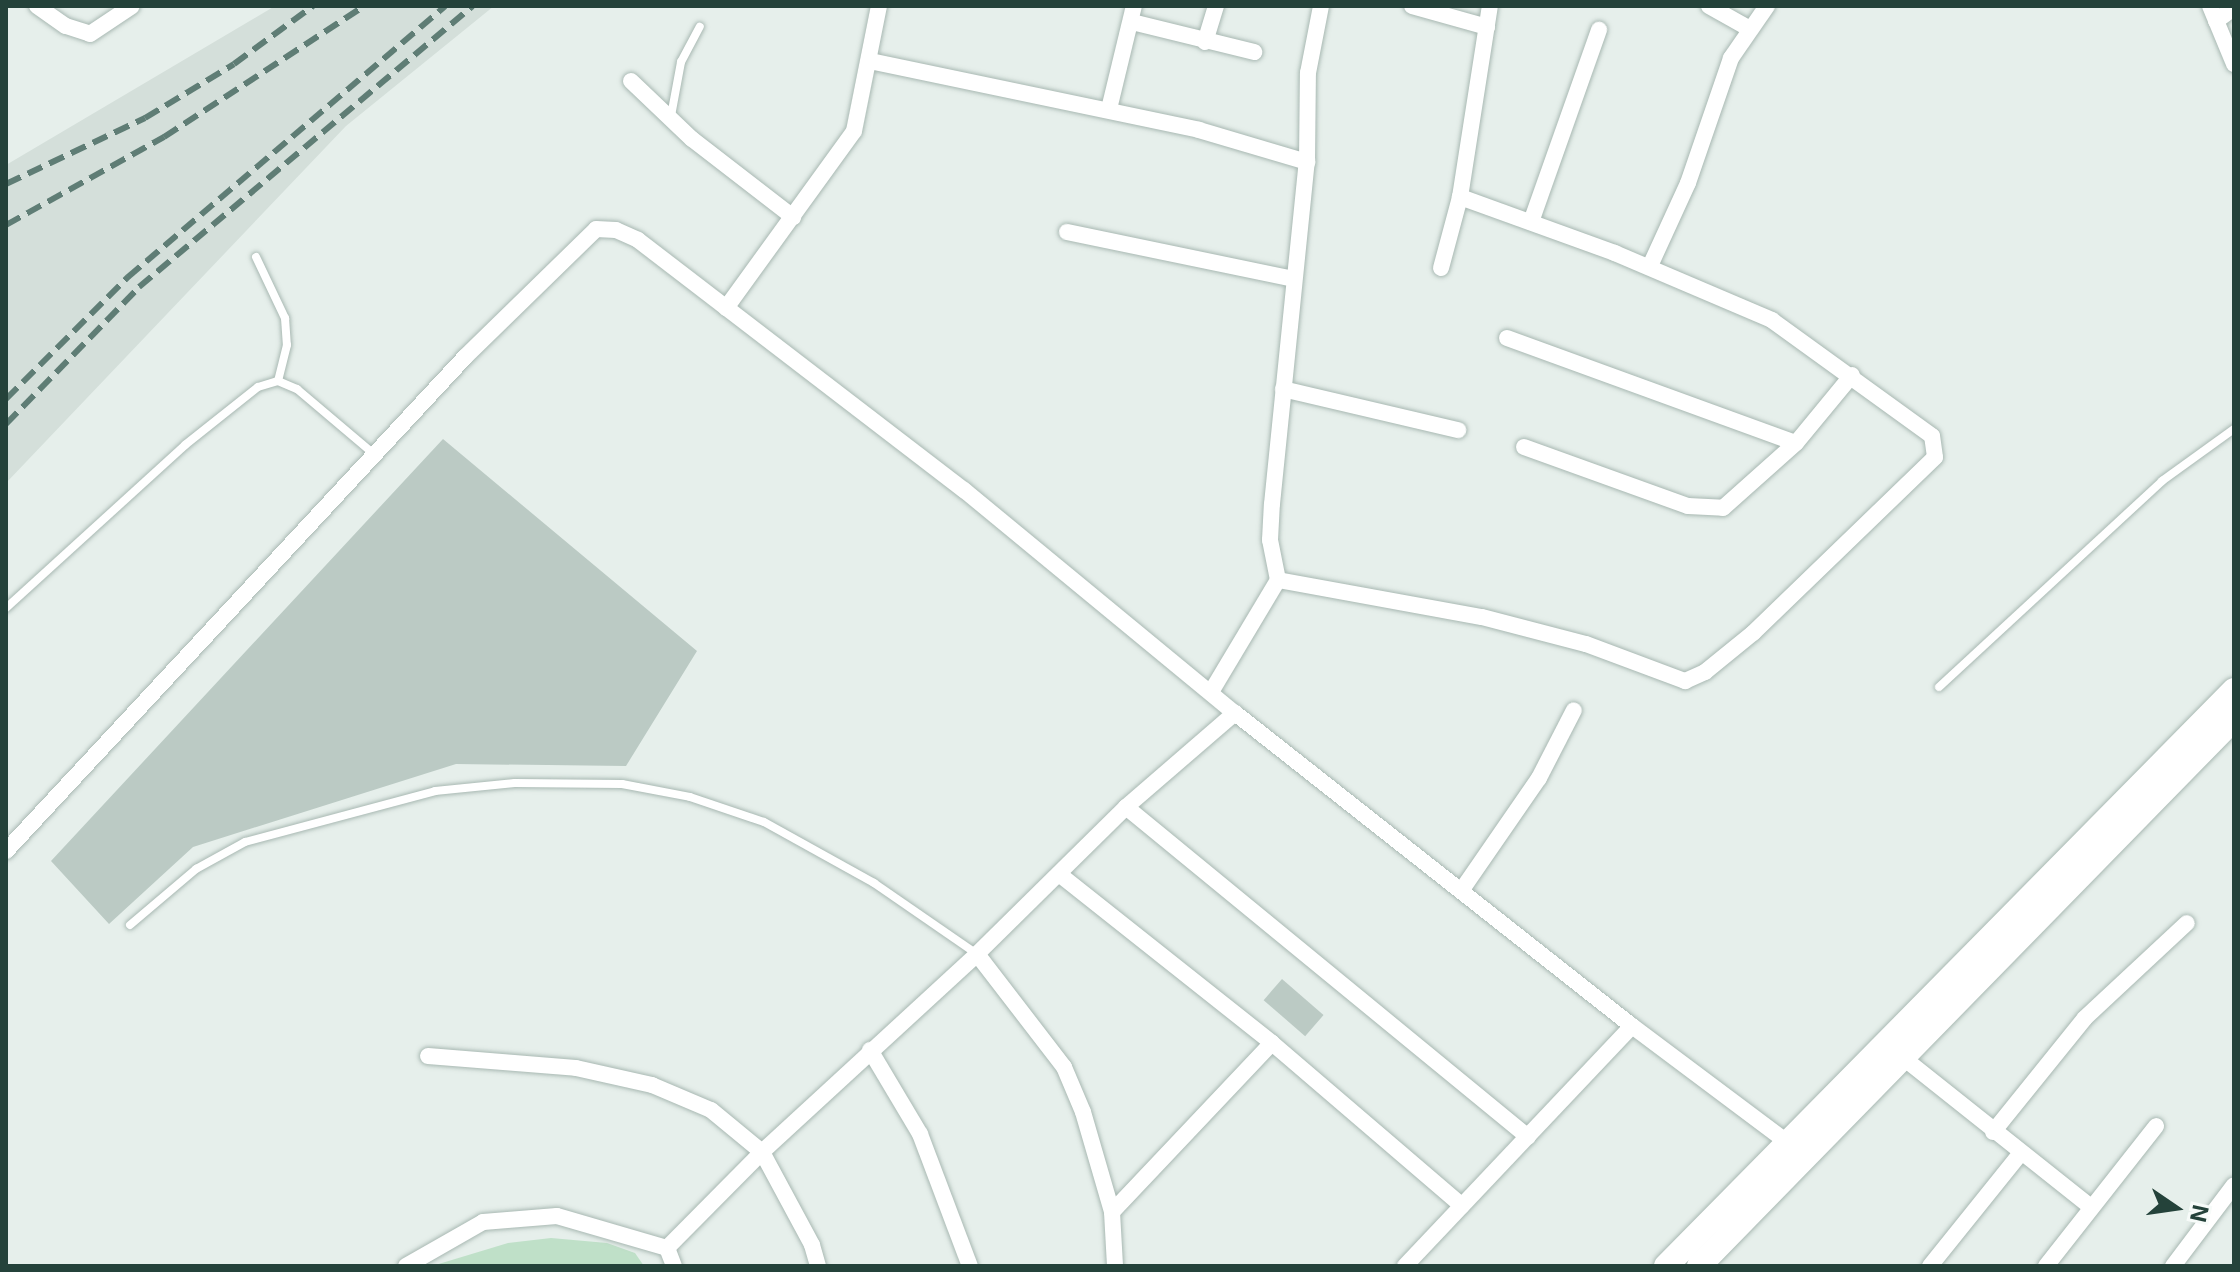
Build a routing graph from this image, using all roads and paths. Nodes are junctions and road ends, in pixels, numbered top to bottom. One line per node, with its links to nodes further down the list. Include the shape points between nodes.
1 (37, 6): 2 (street, via 66,26 90,34)
2 (132, 6)
3 (879, 6): 19 (street)
4 (1216, 6): 17 (street)
5 (1321, 6): 24 (street, via 1308,73)
6 (1412, 6): 14 (street)
7 (1490, 6): 14 (street)
8 (1709, 6): 15 (street)
9 (1767, 6): 15 (street)
10 (2234, 8): 12 (street)
11 (1133, 14): 17 (street); 22 (street)
12 (2213, 14): 20 (street)
13 (700, 27): 23 (lane, via 681,62)
14 (1487, 27): 25 (street)
15 (1748, 28): 30 (street, via 1731,58 1688,183)
16 (1599, 30): 27 (street)
17 (1205, 42): 18 (street)
18 (1254, 52)
19 (870, 61): 22 (street); 26 (street, via 854,131)
20 (2234, 64)
21 (631, 81): 23 (street)
22 (1109, 109): 24 (street)
23 (670, 117): 26 (street)
24 (1307, 162): 32 (street)
25 (1460, 197): 27 (street); 31 (street)
26 (793, 217): 33 (street)
27 (1531, 222): 30 (street)
28 (1067, 232): 32 (street)
29 (256, 257): 36 (lane, via 285,318 287,345)
30 (1650, 266): 35 (street, via 1772,320)
31 (1441, 268)
32 (1293, 279): 37 (street)
33 (726, 308): 42 (street, via 638,240 616,230 596,229); 47 (street, via 964,490)
34 (1507, 338): 40 (street)
35 (1852, 375): 40 (street); 43 (street, via 1932,436 1935,457 1753,633 1705,672 1685,681 1586,644 1482,617)
36 (278, 381): 42 (lane, via 297,389); 44 (lane, via 258,387 185,445)
37 (1283, 389): 39 (street); 43 (street, via 1270,540)
38 (2234, 429): 45 (lane, via 2162,481)
39 (1458, 430)
40 (1796, 443): 41 (street, via 1737,500 1709,511)
41 (1524, 447)
42 (374, 454): 52 (street)
43 (1278, 580): 47 (street)
44 (6, 608)
45 (1939, 687)
46 (2234, 690): 66 (main road, via 1833,1093)
47 (1211, 692): 49 (street)
48 (1574, 710): 54 (street, via 1539,778)
49 (1235, 713): 51 (street); 54 (street)
50 (2234, 719): 62 (main road)
51 (1126, 807): 53 (street); 65 (street)
52 (6, 851)
53 (1059, 874): 57 (street); 59 (street)
54 (1461, 891): 58 (street)
55 (2187, 923): 64 (street, via 2085,1018)
56 (130, 925): 57 (lane, via 196,869 245,842 435,791 515,783 622,784 690,797 764,822 874,883)
57 (977, 954): 60 (street); 72 (street, via 1064,1067)
58 (1632, 1026): 65 (street); 66 (street)
59 (1272, 1043): 70 (street); 72 (street)
60 (870, 1050): 67 (street); 77 (street, via 920,1134)
61 (428, 1056): 67 (street, via 576,1068 652,1085 739,1127)
62 (1901, 1056): 64 (street); 81 (main road)
63 (2156, 1126): 71 (street)
64 (1993, 1132): 68 (street)
65 (1528, 1137): 70 (street)
66 (1790, 1144): 80 (main road)
67 (762, 1152): 73 (street); 76 (street)
68 (2020, 1154): 71 (street); 82 (street)
69 (2234, 1185): 84 (street)
70 (1462, 1206): 79 (street)
71 (2091, 1207): 83 (street)
72 (1112, 1212): 78 (street)
73 (667, 1248): 74 (street, via 557,1216 483,1222); 75 (street)
74 (406, 1266)
75 (674, 1266)
76 (818, 1266)
77 (970, 1266)
78 (1115, 1266)
79 (1405, 1266)
80 (1666, 1266)
81 (1699, 1266)
82 (1930, 1266)
83 (2046, 1266)
84 (2173, 1266)

